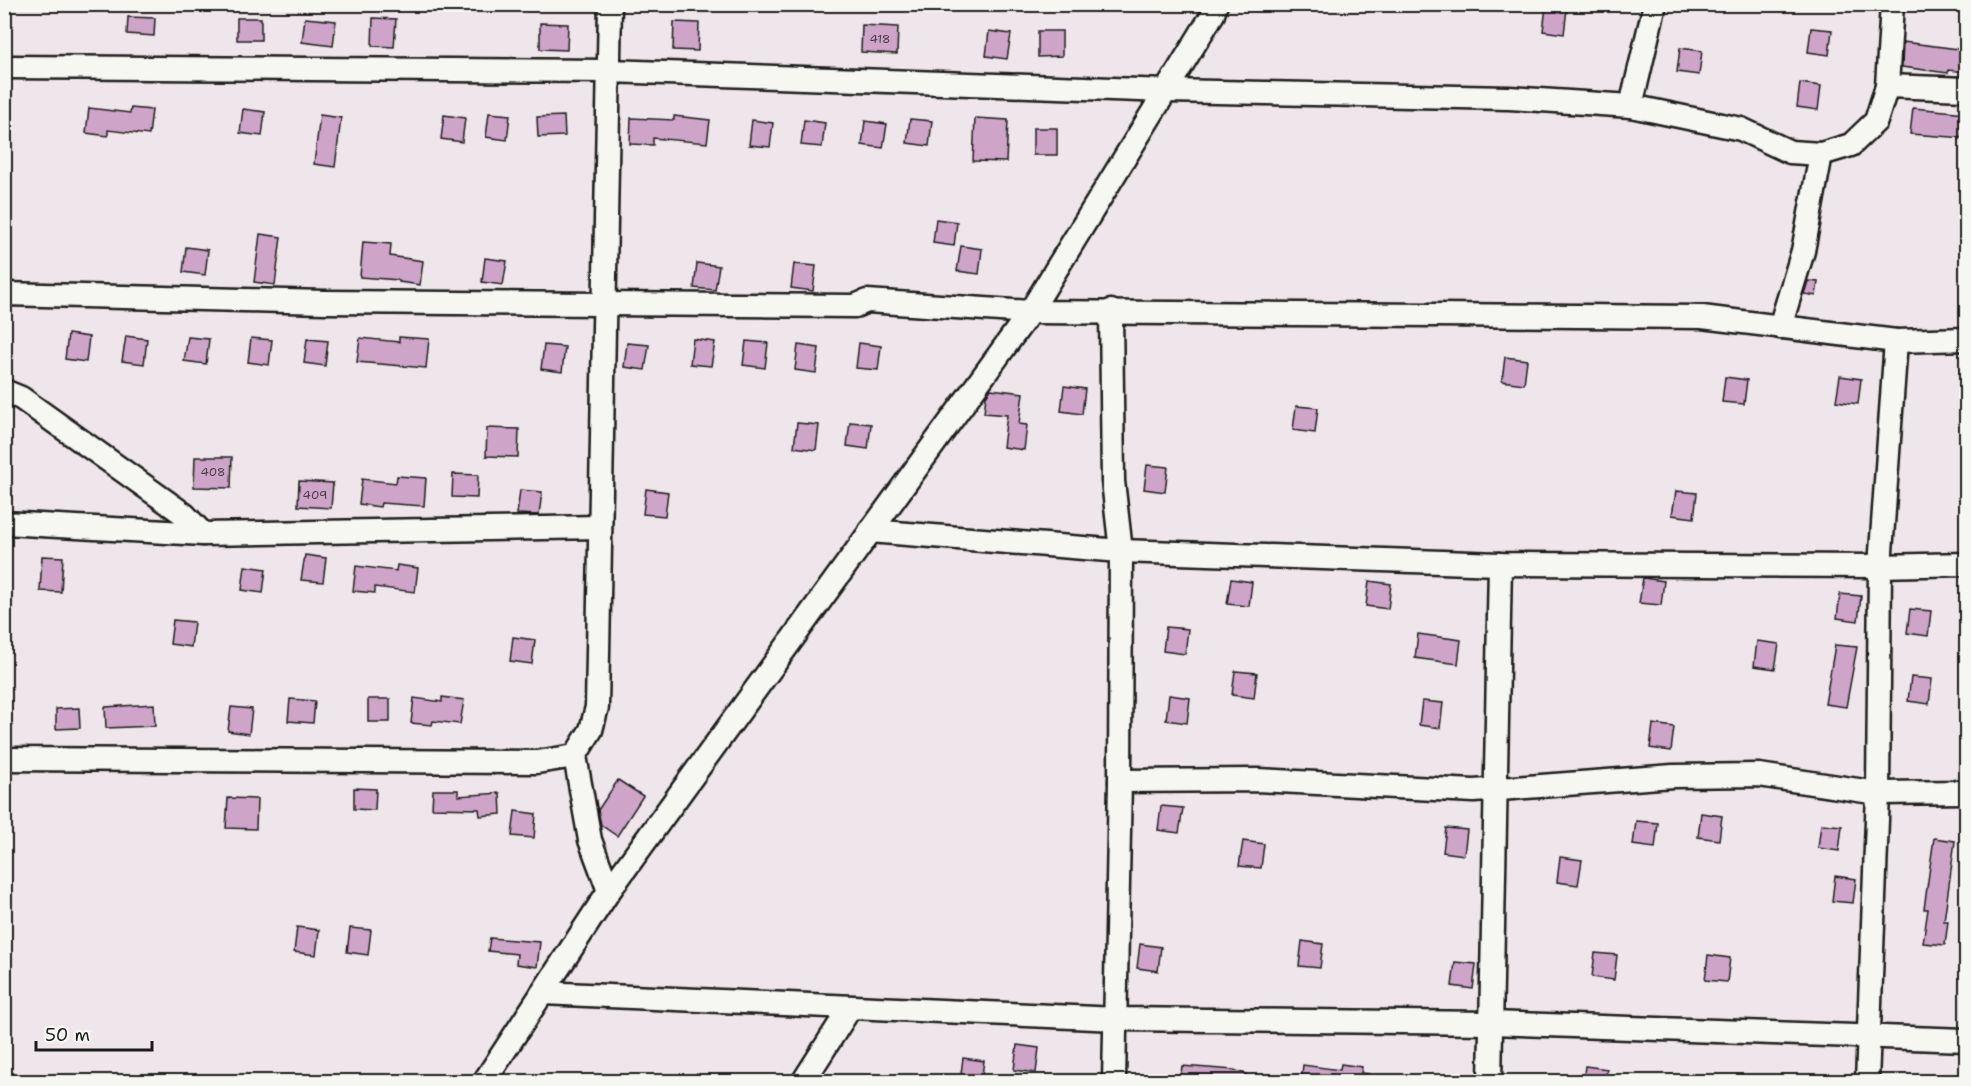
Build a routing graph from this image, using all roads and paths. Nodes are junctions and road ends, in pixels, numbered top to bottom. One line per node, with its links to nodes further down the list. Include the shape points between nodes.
1 (610, 4): 6 (street)
2 (1216, 4): 9 (street)
3 (1655, 4): 10 (street)
4 (1892, 4): 7 (street)
5 (4, 67): 6 (street)
6 (609, 71): 9 (street); 13 (street)
7 (1887, 86): 8 (street); 11 (street, via 1876,121 1851,145)
8 (1966, 89)
9 (1167, 91): 10 (street, via 1386,94); 15 (street)
10 (1631, 106): 11 (street, via 1741,129 1790,152)
11 (1821, 154): 16 (street, via 1803,251)
12 (4, 294): 13 (street)
13 (605, 304): 15 (street, via 855,306 867,301); 21 (street)
14 (1111, 311): 15 (street); 16 (street, via 1702,317); 24 (street, via 1113,481)
15 (1030, 312): 22 (street)
16 (1780, 327): 18 (street)
17 (1966, 339): 18 (street)
18 (1896, 341): 27 (street)
19 (4, 391): 23 (street, via 21,398 137,480 185,515)
20 (4, 523): 23 (street)
21 (600, 527): 23 (street); 28 (street, via 597,707 591,730)
22 (870, 531): 24 (street); 34 (street)
23 (203, 534)
24 (1121, 551): 25 (street); 30 (street)
25 (1500, 564): 27 (street); 31 (street)
26 (1966, 564): 27 (street)
27 (1880, 566): 33 (street)
28 (575, 756): 29 (street, via 537,762); 34 (street, via 590,840)
29 (4, 759)
30 (1120, 781): 31 (street, via 1257,780); 37 (street)
31 (1495, 789): 33 (street, via 1673,776 1759,775); 38 (street)
32 (1966, 792): 33 (street)
33 (1878, 793): 39 (street)
34 (609, 891): 35 (street)
35 (543, 993): 36 (street); 41 (street)
36 (850, 1008): 37 (street); 42 (street)
37 (1117, 1019): 38 (street); 43 (street)
38 (1492, 1023): 39 (street); 44 (street)
39 (1869, 1037): 40 (street); 45 (street)
40 (1966, 1040)
41 (484, 1082)
42 (803, 1082)
43 (1114, 1082)
44 (1490, 1082)
45 (1867, 1082)

